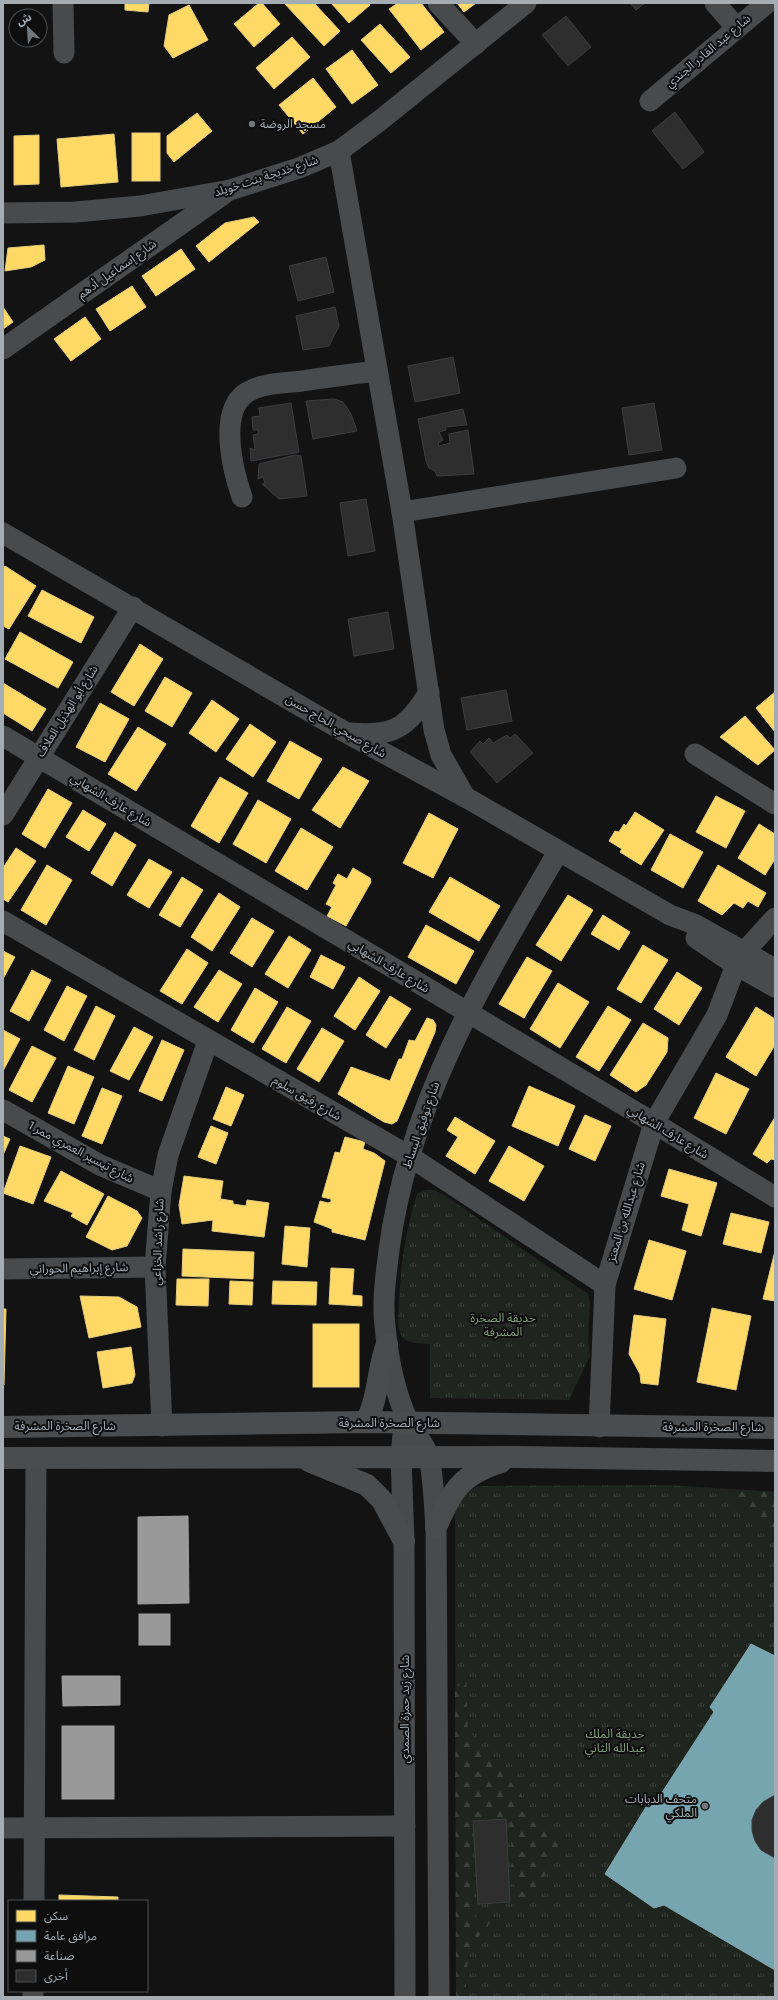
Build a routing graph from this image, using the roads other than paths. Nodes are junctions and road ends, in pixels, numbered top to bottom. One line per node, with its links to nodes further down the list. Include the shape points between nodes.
1 (63, 3): 8 (street)
2 (438, 3): 7 (street)
3 (526, 3): 7 (street, شارع خديجة بنت خويلد)
4 (715, 3): 6 (street)
5 (767, 3): 6 (street, شارع عبد القادر الجندي)
6 (736, 27): 9 (street, شارع عبد القادر الجندي)
7 (476, 44): 10 (street, شارع خديجة بنت خويلد)
8 (64, 53)
9 (650, 100)
10 (339, 151): 11 (street, شارع خديجة بنت خويلد, via 299,168); 14 (street)
11 (230, 190): 12 (street, شارع خديجة بنت خويلد, via 140,206 76,212); 13 (street, شارع إسماعيل أدهم)
12 (3, 213)
13 (3, 348)
14 (377, 371): 16 (street, via 267,386 245,394 235,405 230,423 233,472); 17 (street)
15 (676, 468): 17 (street)
16 (242, 497)
17 (402, 512): 20 (street)
18 (3, 533): 19 (street, شارع صبحي الحاج حسن)
19 (133, 607): 21 (street, شارع صبحي الحاج حسن); 24 (street, شارع أبو الهذيل العلاف)
20 (429, 692): 21 (street, via 410,719 400,726 374,734); 25 (street, via 437,743 448,768)
21 (345, 732): 25 (street, شارع صبحي الحاج حسن)
22 (3, 736): 24 (street, شارع عارف الشهابي)
23 (696, 754): 26 (street)
24 (38, 757): 27 (street, شارع أبو الهذيل العلاف); 34 (street, شارع عارف الشهابي)
25 (467, 798): 28 (street, شارع صبحي الحاج حسن)
26 (775, 804)
27 (3, 815)
28 (558, 852): 32 (street, شارع صبحي الحاج حسن, via 670,916 689,922); 34 (street, شارع توفيق البساط)
29 (775, 918): 32 (street, شارع عبدالله بن المعتز)
30 (3, 921): 35 (street, شارع رفيق سلوم)
31 (775, 925): 32 (street, شارع عبدالله بن المعتز)
32 (753, 964): 33 (street, شارع صبحي الحاج حسن); 37 (street, شارع عبدالله بن المعتز, via 717,1015)
33 (775, 987)
34 (467, 1013): 37 (street, شارع عارف الشهابي); 38 (street, شارع توفيق البساط, via 445,1060)
35 (208, 1042): 38 (street, شارع رفيق سلوم); 39 (street, شارع راشد الخزاعي, via 168,1155)
36 (3, 1110): 39 (street, شارع تيسير العمري ممر 1, via 100,1165)
37 (654, 1123): 40 (street, شارع عارف الشهابي); 43 (street, شارع عبدالله بن المعتز)
38 (409, 1156): 43 (street, شارع رفيق سلوم); 44 (street, شارع توفيق البساط, via 392,1228 385,1282)
39 (161, 1192): 41 (street, شارع راشد الخزاعي)
40 (775, 1197)
41 (155, 1267): 42 (street, شارع إبراهيم الحوراني); 47 (street, شارع راشد الخزاعي)
42 (3, 1269)
43 (605, 1285): 48 (street, شارع عبدالله بن المعتز)
44 (387, 1344): 45 (main road, via 381,1363 376,1398); 46 (street, شارع توفيق البساط, via 393,1376)
45 (366, 1422): 46 (main road, شارع الصخرة المشرفة); 47 (main road, شارع الصخرة المشرفة)
46 (408, 1423): 48 (main road, شارع الصخرة المشرفة); 52 (street, شارع توفيق البساط, via 424,1445); 56 (street, شارع زيد حمزة الصمدي, via 403,1434)
47 (162, 1426): 49 (main road, شارع الصخرة المشرفة)
48 (599, 1426): 50 (main road, شارع الصخرة المشرفة)
49 (3, 1427)
50 (775, 1428)
51 (299, 1456): 55 (main road); 56 (main road); 59 (main road, via 367,1485 382,1500)
52 (429, 1457): 53 (main road); 56 (main road); 58 (street, شارع توفيق البساط)
53 (517, 1457): 57 (main road); 58 (main road, via 482,1468 465,1479 450,1495)
54 (3, 1458): 55 (main road)
55 (36, 1458): 62 (street)
56 (401, 1458): 59 (street, شارع زيد حمزة الصمدي)
57 (775, 1461)
58 (436, 1527): 65 (street)
59 (404, 1541): 60 (street, شارع زيد حمزة الصمدي)
60 (405, 1826): 62 (street); 64 (street, شارع زيد حمزة الصمدي)
61 (3, 1828): 62 (street)
62 (35, 1828): 63 (street)
63 (34, 1900)
64 (405, 1997)
65 (439, 1997)

